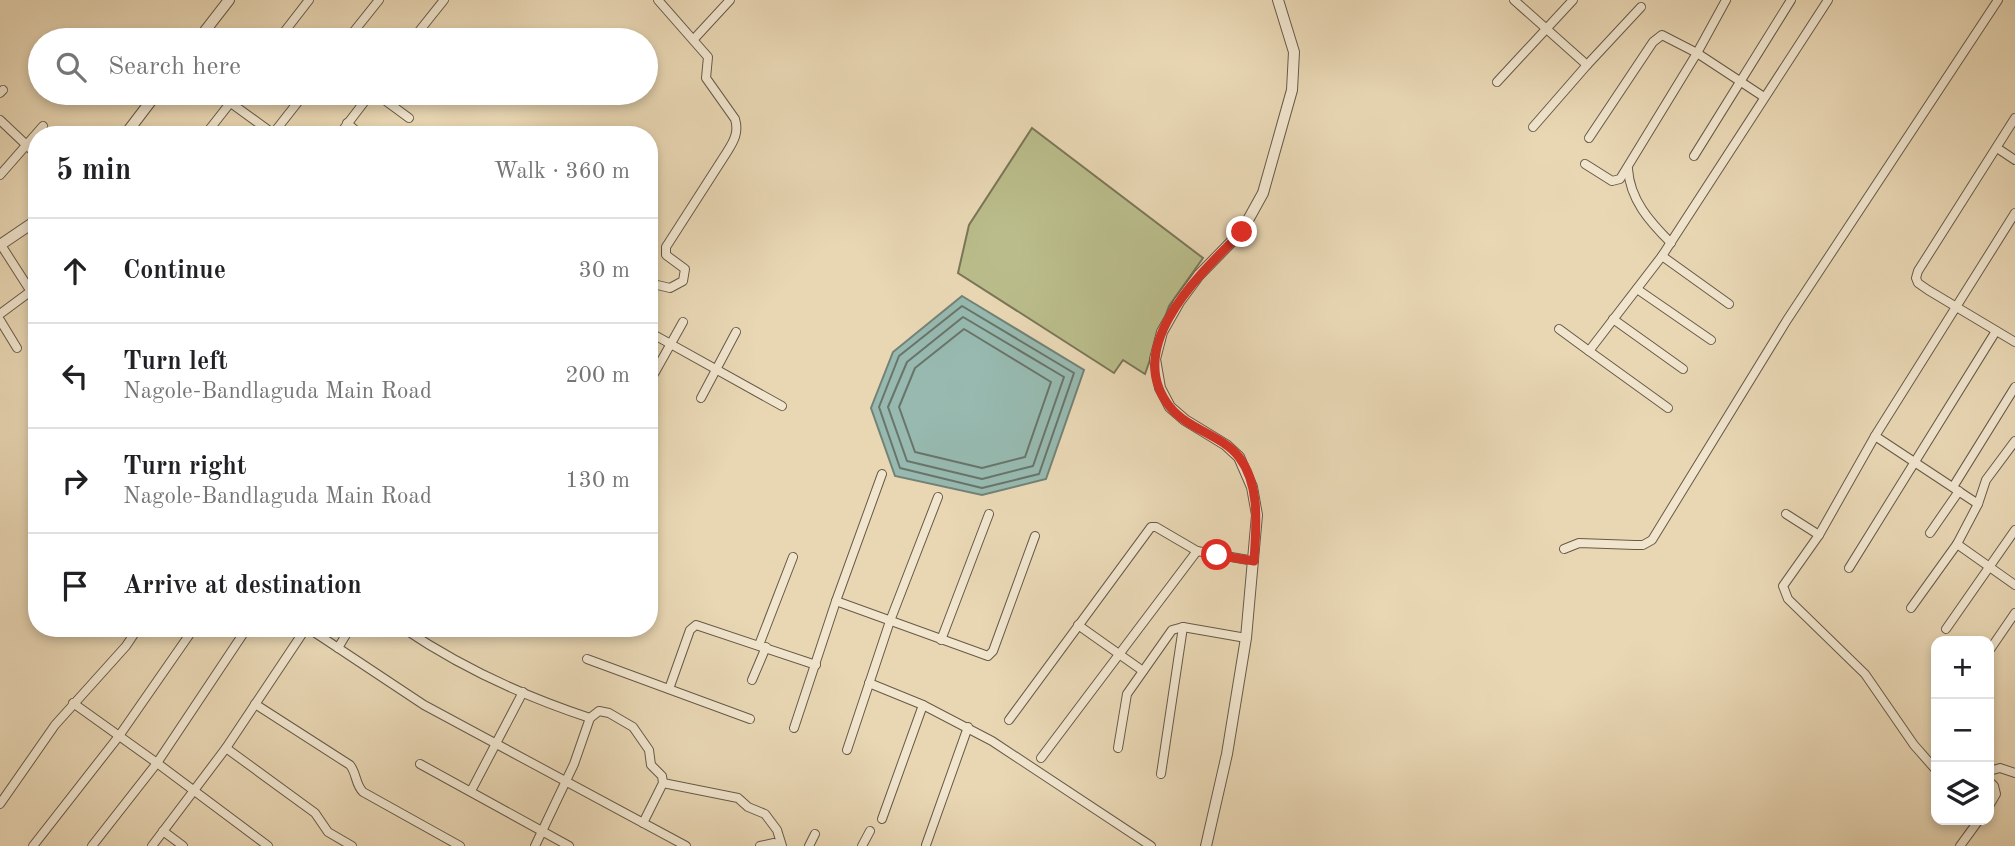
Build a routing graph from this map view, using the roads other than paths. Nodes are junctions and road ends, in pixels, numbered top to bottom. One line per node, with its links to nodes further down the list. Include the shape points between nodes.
1 (229, 0): 15 (street)
2 (309, 0): 16 (street)
3 (379, 0): 17 (street)
4 (444, 0): 18 (street)
5 (658, 0): 20 (street)
6 (730, 0): 20 (street)
7 (1279, 0): 99 (street, via 1294,52 1292,90 1263,193 1242,232 1179,302 1161,332 1156,359 1160,388 1170,407 1226,445 1247,471 1257,515)
8 (1514, 0): 19 (street)
9 (1573, 0): 19 (street)
10 (1726, 0): 21 (street)
11 (1791, 0): 23 (street)
12 (1828, 0): 25 (street)
13 (1998, 0): 96 (street, via 1787,320 1652,540 1643,545 1579,543)
14 (1641, 7): 22 (street)
15 (207, 28)
16 (287, 28)
17 (357, 28)
18 (422, 28)
19 (1547, 29): 22 (street); 24 (street)
20 (694, 39): 56 (street, via 708,57 706,78 735,119 737,132 666,247 666,255 685,270 683,281 670,288)
21 (1697, 53): 23 (street); 43 (street, via 1667,35 1658,38); 49 (street)
22 (1587, 65): 42 (street)
23 (1739, 81): 25 (street); 46 (street)
24 (1497, 82)
25 (1763, 97): 53 (street)
26 (148, 105): 36 (street)
27 (228, 105): 37 (street)
28 (233, 105): 38 (street)
29 (296, 105): 39 (street)
30 (363, 105): 35 (street)
31 (390, 105): 32 (street)
32 (409, 118)
33 (2015, 118): 45 (street)
34 (0, 120): 44 (street)
35 (347, 123): 40 (street); 41 (street)
36 (132, 126)
37 (212, 126)
38 (262, 126)
39 (279, 126)
40 (345, 126)
41 (350, 126)
42 (1533, 127)
43 (1589, 138)
44 (26, 145): 50 (street)
45 (1997, 148): 47 (street); 61 (street, via 1916,278)
46 (1694, 156)
47 (2015, 160)
48 (1585, 164): 49 (street, via 1612,181)
49 (1628, 169): 53 (street, via 1639,206)
50 (0, 175)
51 (2015, 213): 61 (street)
52 (28, 226): 54 (street)
53 (1671, 243): 55 (street)
54 (0, 245): 57 (street)
55 (1662, 257): 58 (street); 60 (street)
56 (658, 285)
57 (28, 287)
58 (1637, 289): 63 (street); 70 (street)
59 (28, 293): 62 (street)
60 (1729, 304)
61 (1956, 306): 67 (street); 82 (street)
62 (0, 314)
63 (1613, 319): 74 (street); 77 (street)
64 (0, 320): 73 (street)
65 (683, 322): 72 (street)
66 (1559, 329): 74 (street)
67 (1996, 331): 71 (street); 84 (street)
68 (736, 332): 76 (street)
69 (658, 337): 72 (street)
70 (1711, 340)
71 (2015, 342)
72 (670, 344): 75 (street); 76 (street)
73 (18, 348)
74 (1589, 351): 81 (street)
75 (658, 366)
76 (715, 369): 79 (street); 80 (street)
77 (1683, 369)
78 (2014, 389): 86 (street)
79 (701, 398)
80 (782, 406)
81 (1668, 408)
82 (1875, 436): 84 (street); 93 (street)
83 (2015, 441): 88 (street, via 1986,480)
84 (1914, 462): 86 (street); 101 (street)
85 (882, 474): 103 (street)
86 (1956, 489): 88 (street); 92 (street)
87 (938, 497): 106 (street)
88 (1978, 504): 95 (street)
89 (989, 514): 118 (street)
90 (1786, 514): 93 (street)
91 (2015, 530): 100 (street)
92 (1930, 533)
93 (1819, 535): 146 (street, via 1783,586 1788,600 1865,674)
94 (1035, 536): 118 (street, via 991,654)
95 (1957, 544): 100 (street); 104 (street)
96 (1564, 549)
97 (1197, 551): 99 (street); 107 (street, via 1150,527); 122 (street)
98 (793, 557): 120 (street)
99 (1254, 561): 117 (street)
100 (1989, 567): 102 (street); 109 (street)
101 (1849, 568)
102 (2015, 585)
103 (836, 601): 106 (street); 124 (street)
104 (1911, 608)
105 (2015, 613): 119 (street)
106 (890, 621): 118 (street); 127 (street)
107 (1079, 625): 122 (street); 135 (street)
108 (1184, 627): 117 (street); 125 (street, via 1167,635); 149 (street)
109 (1946, 629)
110 (132, 637): 130 (street)
111 (188, 637): 138 (street)
112 (241, 637): 144 (street)
113 (301, 637): 131 (street)
114 (321, 637): 121 (street)
115 (345, 637): 121 (street)
116 (416, 637): 129 (street)
117 (1246, 638): 178 (street)
118 (941, 640)
119 (1994, 644)
120 (762, 646): 124 (street); 126 (street); 128 (street, via 701,624 693,626)
121 (338, 648): 139 (street, via 424,705)
122 (1119, 655): 125 (street); 143 (street)
123 (586, 660): 128 (street)
124 (816, 665): 137 (street)
125 (1143, 671): 141 (street, via 1125,701)
126 (752, 680)
127 (869, 683): 132 (street); 142 (street)
128 (669, 689): 134 (street)
129 (523, 692): 133 (street); 139 (street)
130 (73, 703): 138 (street); 154 (street)
131 (255, 704): 140 (street); 169 (street, via 350,765 363,792)
132 (923, 705): 136 (street); 155 (street)
133 (590, 718): 150 (street); 151 (street, via 599,711 633,727)
134 (750, 719)
135 (1009, 720)
136 (968, 727): 162 (street); 177 (street)
137 (794, 728)
138 (119, 736): 144 (street); 163 (street)
139 (496, 743): 150 (street); 153 (street)
140 (226, 748): 152 (street); 168 (street, via 314,813 328,832)
141 (1118, 748)
142 (847, 750)
143 (1041, 758)
144 (158, 763): 152 (street); 164 (street)
145 (420, 764): 153 (street)
146 (1931, 764)
147 (1994, 770): 148 (street)
148 (2015, 773)
149 (1161, 774)
150 (566, 782): 156 (street); 159 (street)
151 (663, 783): 156 (street); 174 (street, via 738,798 765,814)
152 (194, 790): 158 (street); 167 (street)
153 (471, 791): 159 (street)
154 (0, 804)
155 (882, 818)
156 (643, 823): 172 (street)
157 (1975, 825): 179 (street)
158 (163, 831): 165 (street); 166 (street)
159 (542, 831): 170 (street); 171 (street)
160 (870, 831): 176 (street)
161 (816, 835): 175 (street)
162 (926, 845)
163 (33, 846)
164 (92, 846)
165 (152, 846)
166 (183, 846)
167 (268, 846)
168 (352, 846)
169 (460, 846)
170 (535, 846)
171 (569, 846)
172 (686, 846)
173 (760, 846): 174 (street)
174 (782, 846)
175 (809, 846)
176 (862, 846)
177 (1151, 846)
178 (1206, 846)
179 (1960, 846)

